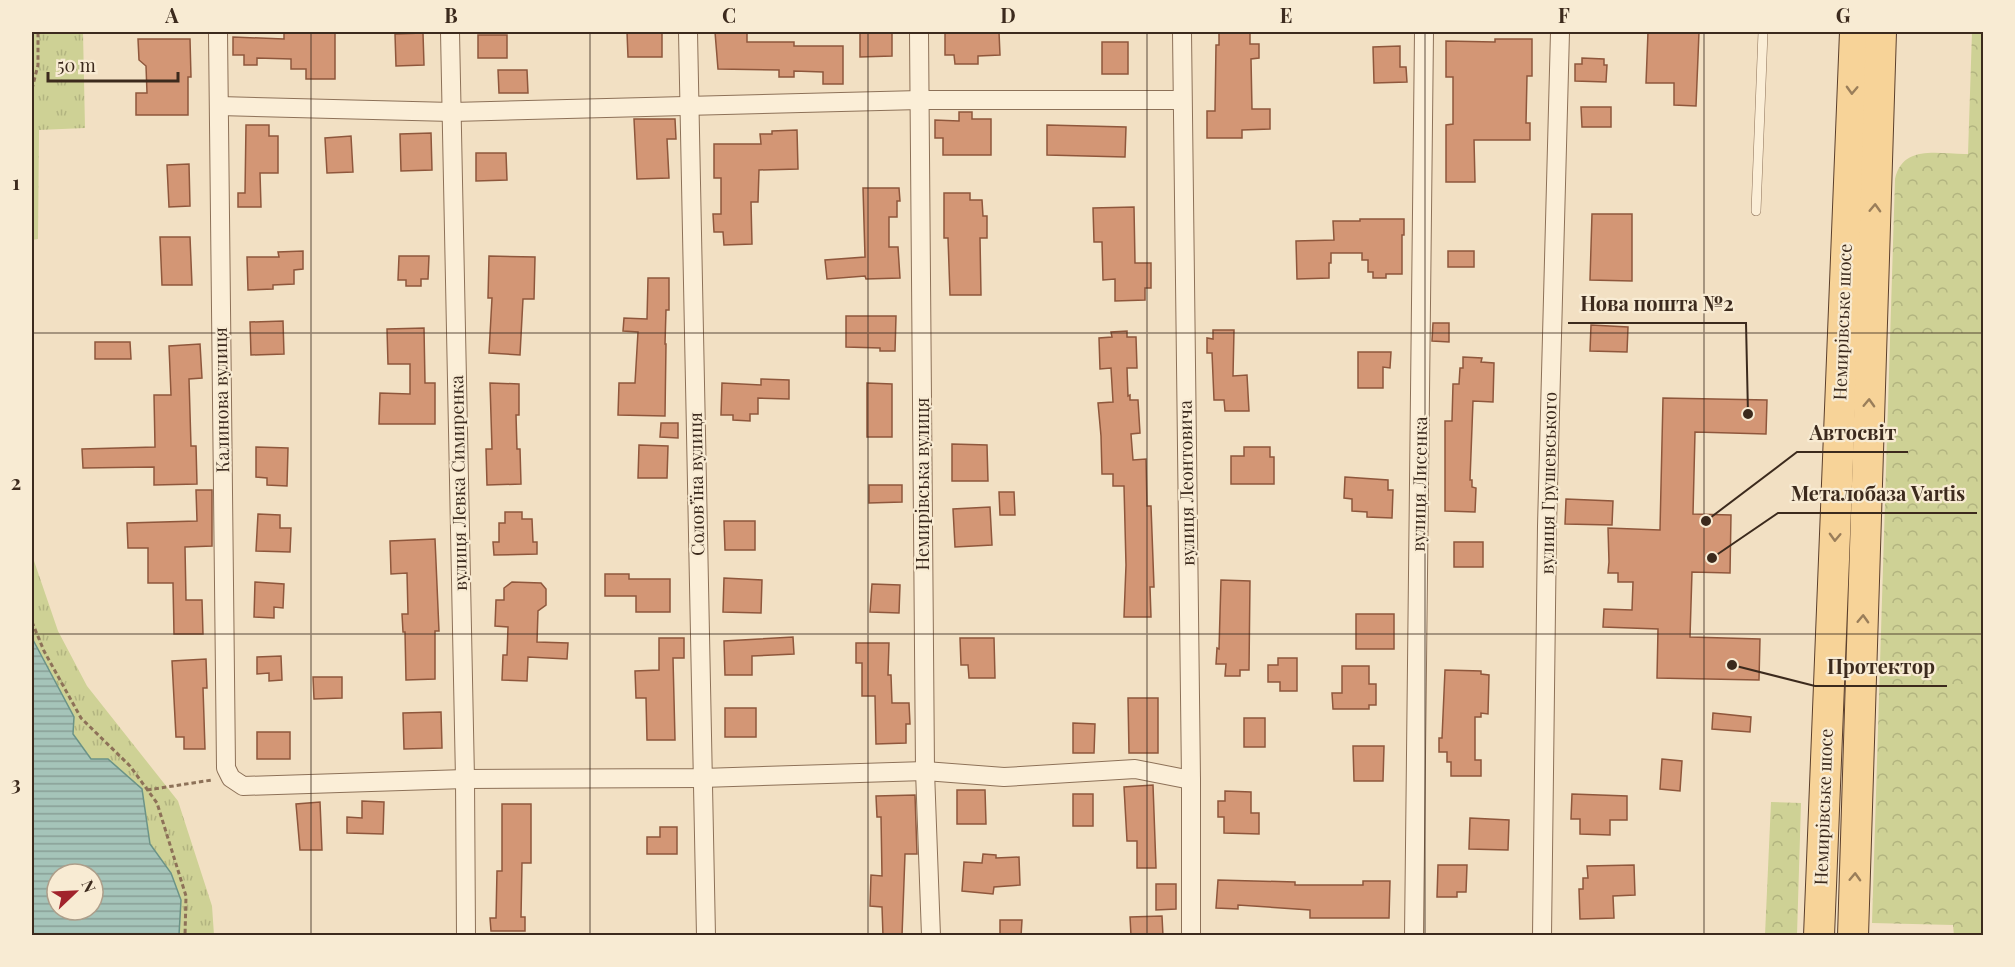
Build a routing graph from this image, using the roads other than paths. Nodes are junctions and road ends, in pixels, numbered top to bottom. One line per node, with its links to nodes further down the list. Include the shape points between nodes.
1 (218, 32): 13 (street, Калинова вулиця)
2 (450, 32): 15 (street, вулиця Левка Симиренка)
3 (688, 32): 14 (street, Соловʼїна вулиця)
4 (919, 32): 11 (street, Немирівська вулиця)
5 (1182, 32): 12 (street, вулиця Леонтовича)
6 (1424, 32): 25 (street, вулиця Лисенка)
7 (1560, 32): 26 (street, вулиця Грушевського, via 1547,526)
8 (1762, 32): 16 (lane)
9 (1855, 32): 27 (main road, Немирівське шосе, one-way to 27)
10 (1881, 32): 28 (main road, Немирівське шосе, one-way to 10)
11 (920, 100): 12 (street); 14 (street); 17 (street, Немирівська вулиця)
12 (1182, 100): 20 (street, вулиця Леонтовича)
13 (219, 106): 15 (street); 19 (street, Калинова вулиця, via 229,773 243,786)
14 (690, 106): 15 (street); 18 (street, Соловʼїна вулиця)
15 (452, 112): 19 (street, вулиця Левка Симиренка)
16 (1756, 211)
17 (925, 771): 18 (street); 20 (street, via 1004,777 1135,769); 23 (street, Немирівська вулиця)
18 (702, 778): 19 (street); 22 (street, Соловʼїна вулиця)
19 (465, 779): 21 (street, вулиця Левка Симиренка)
20 (1191, 780): 24 (street, вулиця Леонтовича)
21 (466, 936)
22 (706, 936)
23 (932, 936)
24 (1191, 936)
25 (1414, 936)
26 (1542, 936)
27 (1819, 936)
28 (1853, 936)

